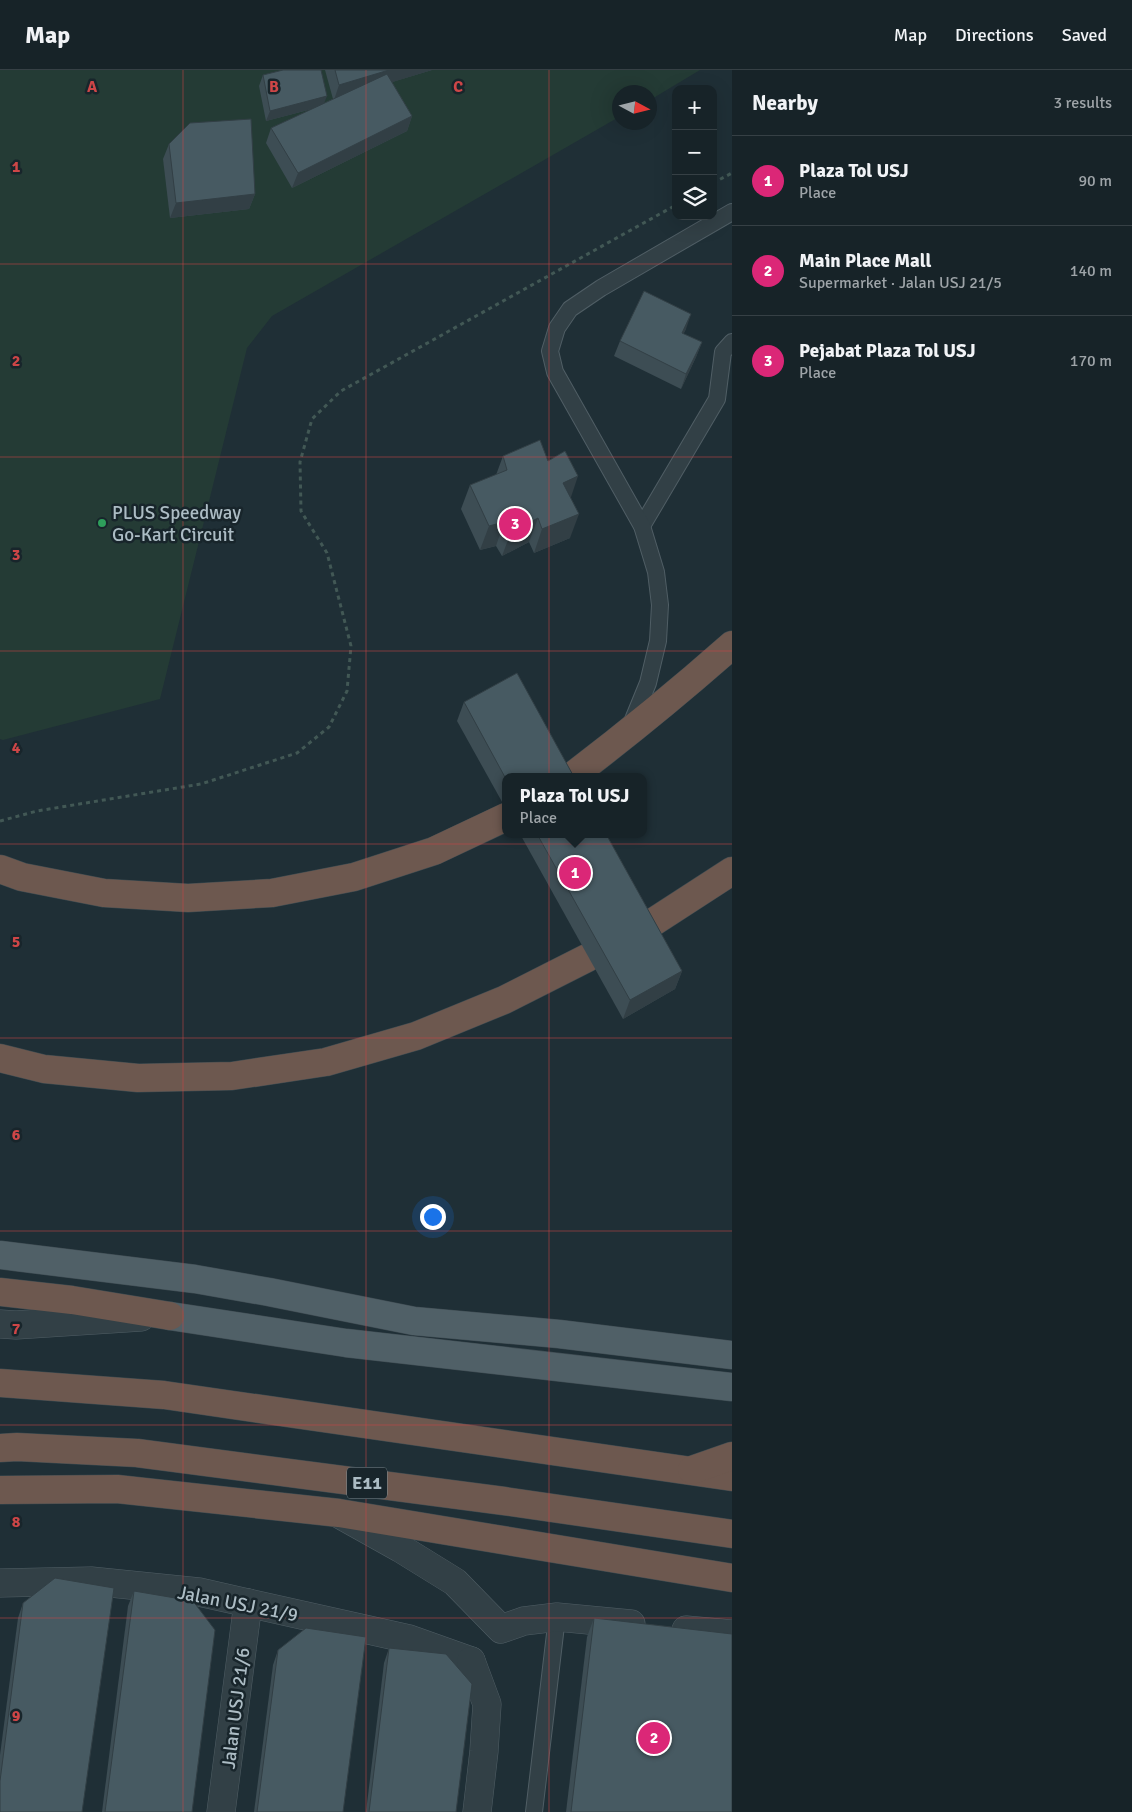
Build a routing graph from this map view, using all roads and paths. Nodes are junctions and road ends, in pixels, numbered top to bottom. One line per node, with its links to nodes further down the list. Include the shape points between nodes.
1 (732, 173): 2 (path)
2 (717, 182)
3 (672, 207): 11 (path, via 341,391 312,419 300,462 301,510 327,553 351,646 347,691 329,728 297,753 201,784 37,811)
4 (732, 212): 6 (lane, via 570,309 557,328 550,350 558,379)
5 (732, 342): 6 (lane, via 723,352 717,399)
6 (642, 526): 8 (lane, via 656,572 660,604 658,641 648,682)
7 (732, 645): 8 (highway)
8 (627, 734): 9 (highway)
9 (576, 773)
10 (502, 819): 12 (highway, via 434,851 354,877 272,893 188,898 104,893)
11 (0, 821)
12 (0, 870)
13 (732, 871): 14 (highway)
14 (641, 930)
15 (588, 958): 16 (highway, via 504,1000 416,1036 326,1062 232,1076 138,1078 44,1069)
16 (0, 1058)
17 (0, 1255): 21 (main road, via 195,1279 414,1321)
18 (0, 1292): 19 (highway)
19 (170, 1316): 20 (street); 23 (main road, via 346,1343)
20 (0, 1324)
21 (732, 1355)
22 (0, 1383): 26 (highway, via 164,1395)
23 (732, 1387)
24 (0, 1448): 30 (highway, E11, via 137,1453)
25 (732, 1456): 26 (highway)
26 (688, 1471): 27 (highway)
27 (732, 1478)
28 (0, 1490): 29 (highway, via 117,1489)
29 (339, 1513): 31 (highway); 35 (street, via 455,1582)
30 (732, 1534)
31 (732, 1578)
32 (0, 1583): 33 (street, Jalan USJ 21/9, via 91,1581 199,1592)
33 (248, 1603): 37 (street, Jalan USJ 21/9, via 409,1639); 38 (street, Jalan USJ 21/6)
34 (558, 1617): 35 (street, via 524,1620); 36 (street); 40 (lane)
35 (501, 1629): 37 (street)
36 (732, 1634)
37 (471, 1661): 39 (street, via 487,1704)
38 (221, 1812)
39 (477, 1812)
40 (534, 1812)

